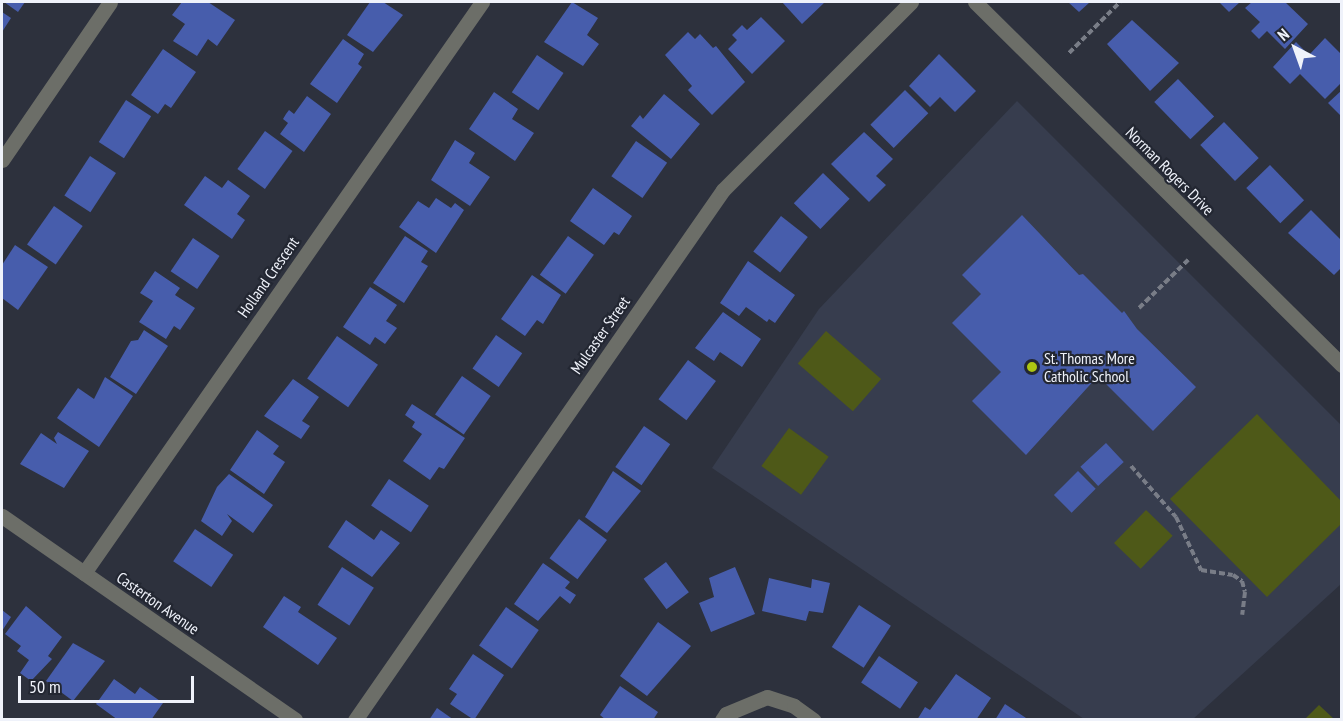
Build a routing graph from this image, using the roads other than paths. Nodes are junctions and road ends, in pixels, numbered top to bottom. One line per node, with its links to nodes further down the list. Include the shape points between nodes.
1 (110, 2): 5 (street)
2 (482, 2): 8 (street, Holland Crescent)
3 (911, 2): 10 (street, Mulcaster Street, via 723,190)
4 (975, 2): 6 (street, Norman Rogers Drive)
5 (2, 160)
6 (1341, 365)
7 (2, 516): 8 (street, Casterton Avenue)
8 (84, 573): 9 (street, Casterton Avenue)
9 (295, 720)
10 (355, 720)
11 (722, 720): 12 (street, via 726,714 767,697 794,706)
12 (813, 720)

